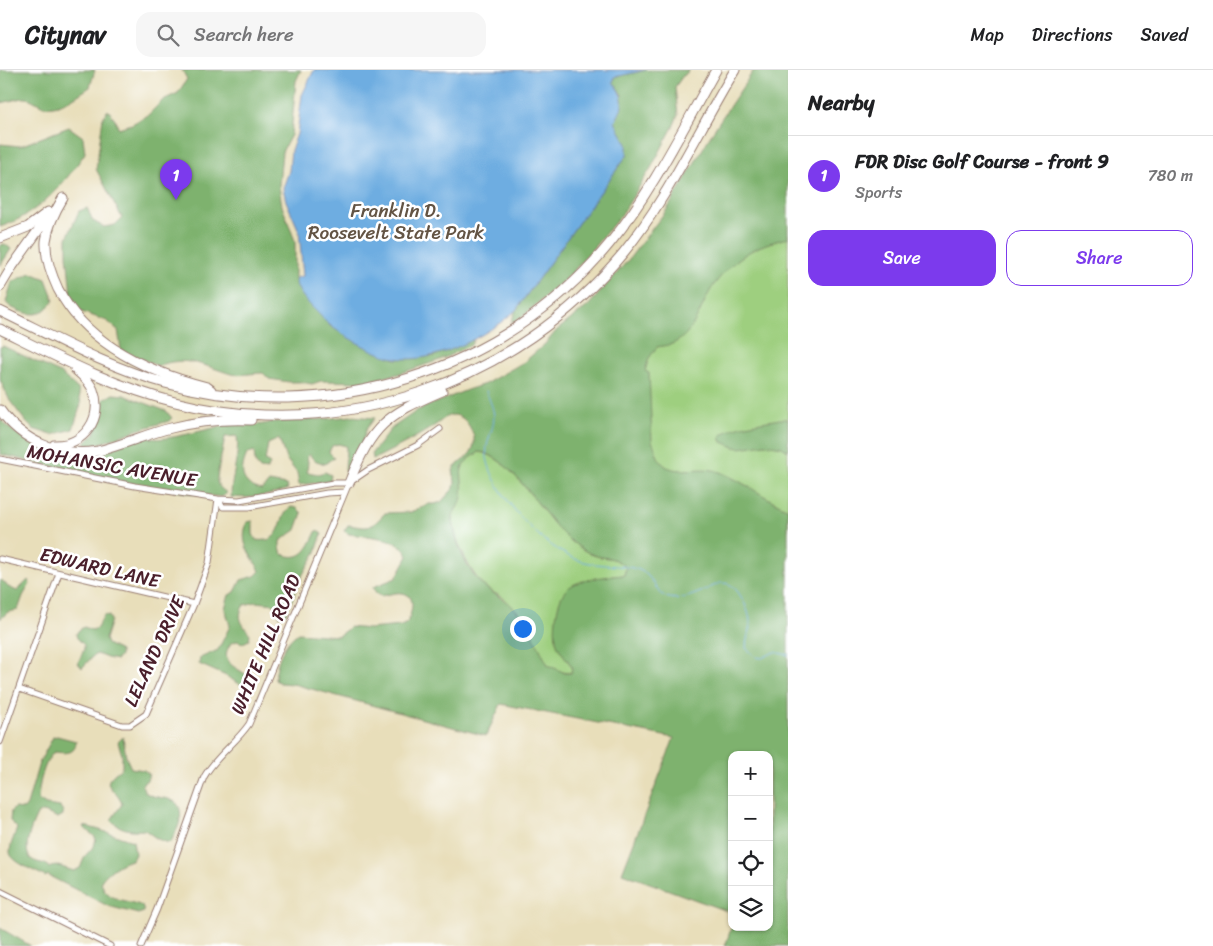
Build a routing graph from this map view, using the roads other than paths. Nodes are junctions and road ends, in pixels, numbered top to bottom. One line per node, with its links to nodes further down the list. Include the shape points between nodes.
1 (716, 70): 10 (highway, via 650,187 610,243 562,292 508,334 447,365 366,390 299,399 248,398)
2 (735, 70): 8 (highway, via 665,194 620,256 566,311)
3 (62, 198): 4 (highway, via 35,222); 5 (highway); 10 (highway, via 48,230 46,254 64,300 98,337 131,359 167,376 207,387)
4 (0, 238)
5 (0, 287)
6 (3, 312): 10 (highway, via 132,373)
7 (0, 329): 9 (highway)
8 (495, 360): 12 (highway, via 449,382 400,399 342,410); 16 (highway, via 466,380 390,417 366,445)
9 (69, 362): 12 (highway, via 127,387 176,402 228,412); 14 (highway, via 93,389 96,404 93,421 84,435 70,443)
10 (214, 393)
11 (0, 410): 14 (highway, via 16,428)
12 (286, 414): 14 (highway, via 269,420 187,424 90,452 62,451)
13 (440, 429): 16 (street, via 418,445)
14 (36, 442)
15 (0, 459): 18 (street, MOHANSIC AVENUE, via 116,483)
16 (349, 483): 17 (street, WHITE HILL ROAD); 18 (street, MOHANSIC AVENUE, via 332,483 247,500)
17 (345, 492): 18 (street, MOHANSIC AVENUE, via 241,508 223,507); 26 (street, WHITE HILL ROAD, via 249,724 204,777)
18 (218, 499): 21 (street, LELAND DRIVE, via 209,563)
19 (0, 559): 20 (street, EDWARD LANE)
20 (60, 573): 21 (street, EDWARD LANE); 22 (street)
21 (194, 604): 22 (street, LELAND DRIVE, via 146,714 130,725 108,721)
22 (19, 689): 23 (street)
23 (0, 742)
24 (0, 891): 25 (street)
25 (110, 946)
26 (141, 946)

